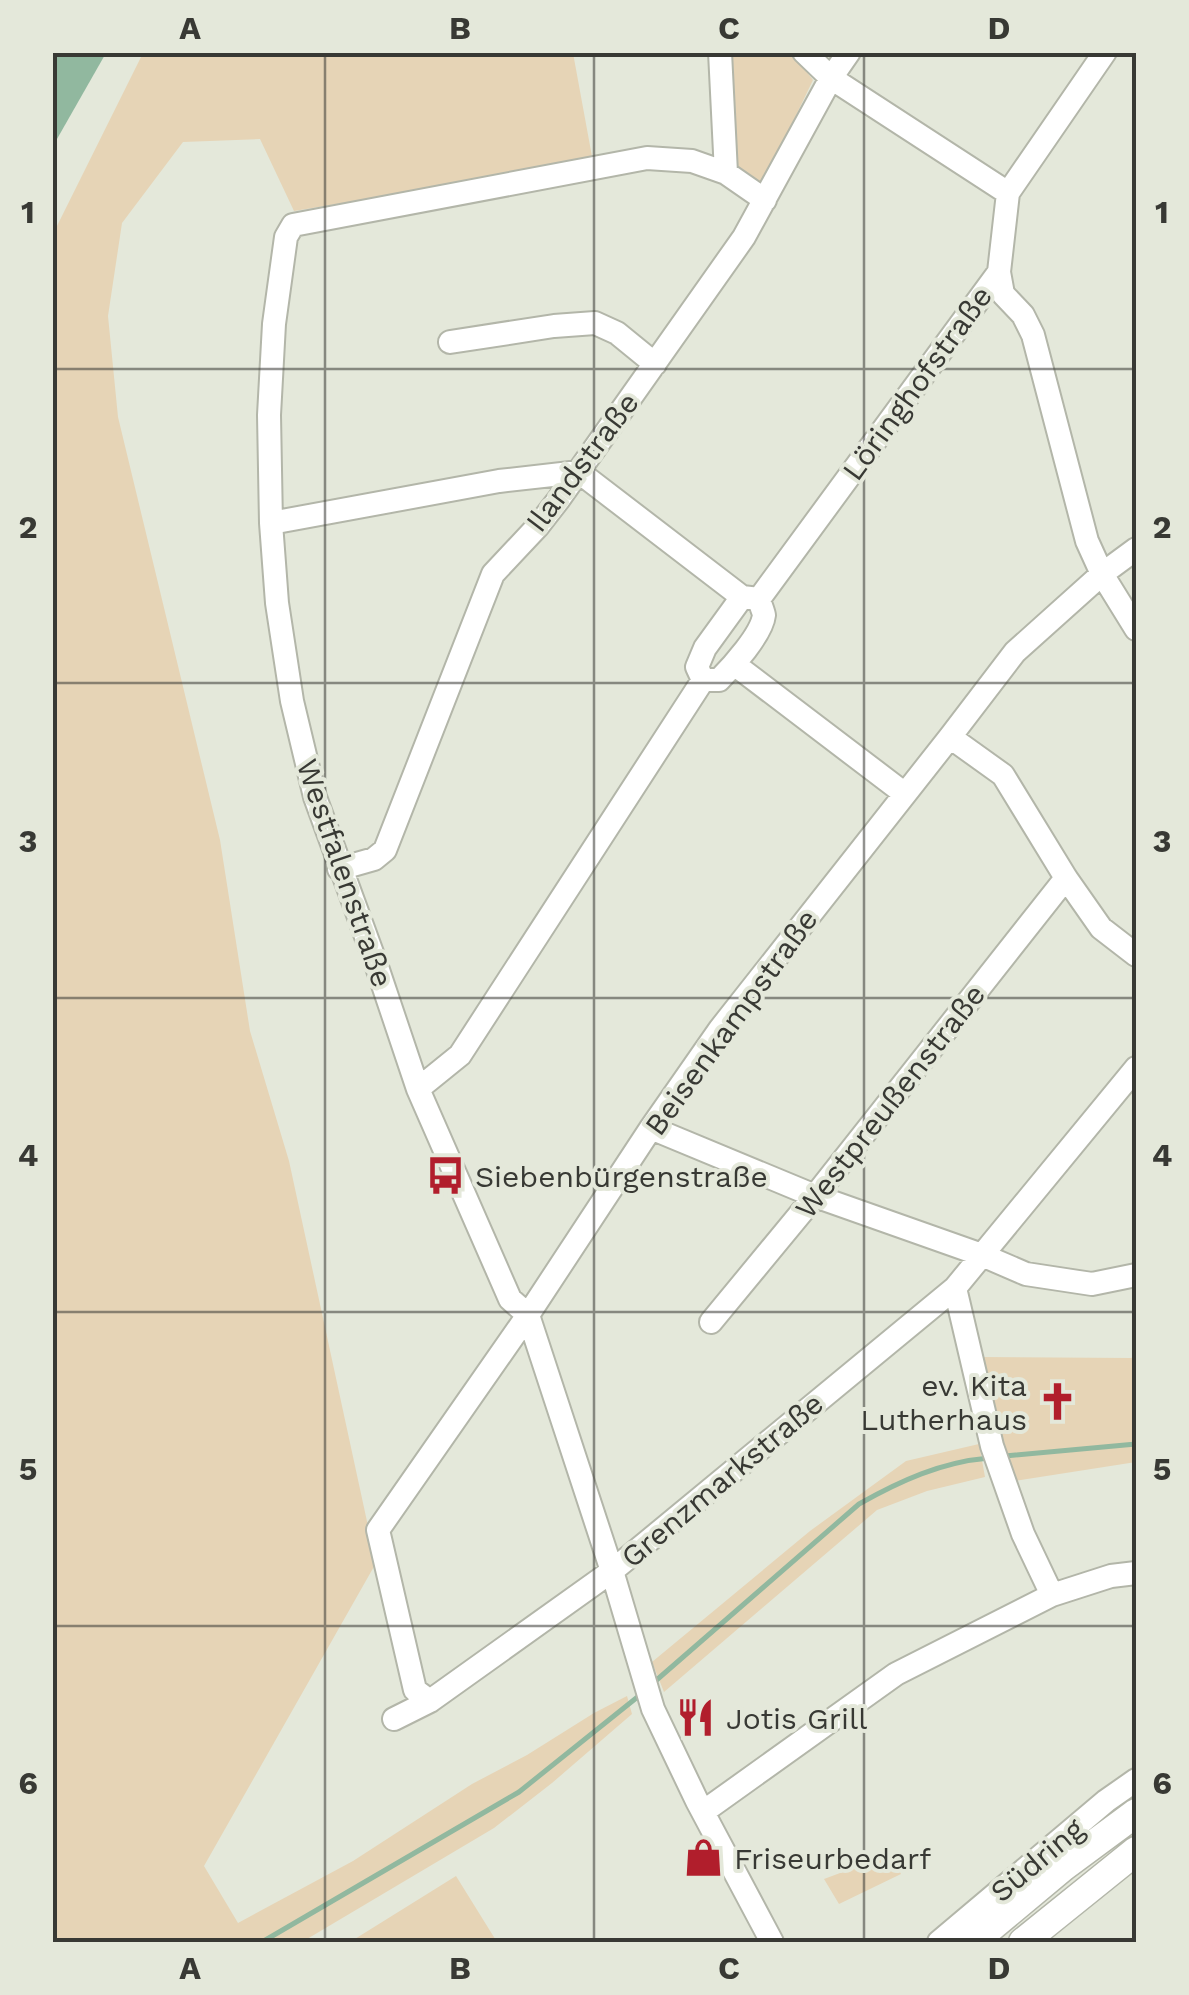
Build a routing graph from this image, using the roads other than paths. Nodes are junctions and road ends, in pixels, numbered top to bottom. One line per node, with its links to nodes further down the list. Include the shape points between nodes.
1 (720, 52): 6 (street)
2 (804, 52): 5 (street)
3 (849, 52): 5 (street, Ilandstraße)
4 (1105, 52): 7 (street, Löringhofstraße)
5 (831, 78): 7 (street); 8 (street, Ilandstraße)
6 (726, 173): 8 (street); 13 (street, Westfalenstraße, via 692,161 647,158 293,225 274,324)
7 (1008, 194): 9 (street, Löringhofstraße)
8 (764, 200): 11 (street, Ilandstraße)
9 (999, 272): 15 (street, via 1003,294 1033,336 1087,541); 16 (street, Löringhofstraße)
10 (450, 342): 11 (street, via 595,323)
11 (655, 364): 12 (street, Ilandstraße)
12 (579, 472): 13 (street); 16 (street); 22 (street, Ilandstraße, via 493,574 385,850)
13 (271, 522): 22 (street, Westfalenstraße, via 292,702)
14 (1136, 549): 15 (street, Beisenkampstraße)
15 (1102, 574): 17 (street); 20 (street, Beisenkampstraße, via 1014,652)
16 (750, 598): 18 (street, Löringhofstraße, via 764,614); 19 (street, Löringhofstraße, via 705,648 696,667)
17 (1136, 629)
18 (734, 664): 19 (street, Löringhofstraße, via 720,680); 21 (street)
19 (704, 680): 26 (street, Löringhofstraße, via 460,1055)
20 (950, 737): 21 (street, Beisenkampstraße); 23 (street, via 1004,775)
21 (905, 794): 27 (street, Beisenkampstraße, via 720,1029)
22 (339, 868): 26 (street, Westfalenstraße)
23 (1066, 878): 24 (street, via 1101,928); 28 (street, Westpreußenstraße)
24 (1136, 956)
25 (1136, 1068): 29 (street, Grenzmarkstraße)
26 (418, 1089): 32 (street, Westfalenstraße, via 510,1299)
27 (652, 1128): 28 (street); 32 (street, Beisenkampstraße)
28 (815, 1196): 29 (street); 33 (street, Westpreußenstraße)
29 (982, 1255): 30 (street, via 1026,1274 1092,1284); 31 (street, Grenzmarkstraße)
30 (1136, 1275)
31 (955, 1288): 34 (street, Grenzmarkstraße); 36 (street, via 991,1444)
32 (528, 1315): 34 (street); 37 (street, via 378,1530 415,1690)
33 (711, 1322)
34 (612, 1571): 37 (street, Grenzmarkstraße); 40 (street, via 652,1709)
35 (1136, 1572): 36 (street)
36 (1052, 1595): 40 (street, via 896,1674)
37 (430, 1700): 38 (street, Grenzmarkstraße)
38 (394, 1719)
39 (1136, 1780): 44 (street, Südring)
40 (703, 1812): 43 (street)
41 (1136, 1813): 45 (main road, Südring)
42 (1136, 1851): 46 (main road, Südring)
43 (772, 1942)
44 (939, 1942)
45 (973, 1942)
46 (1023, 1942)

